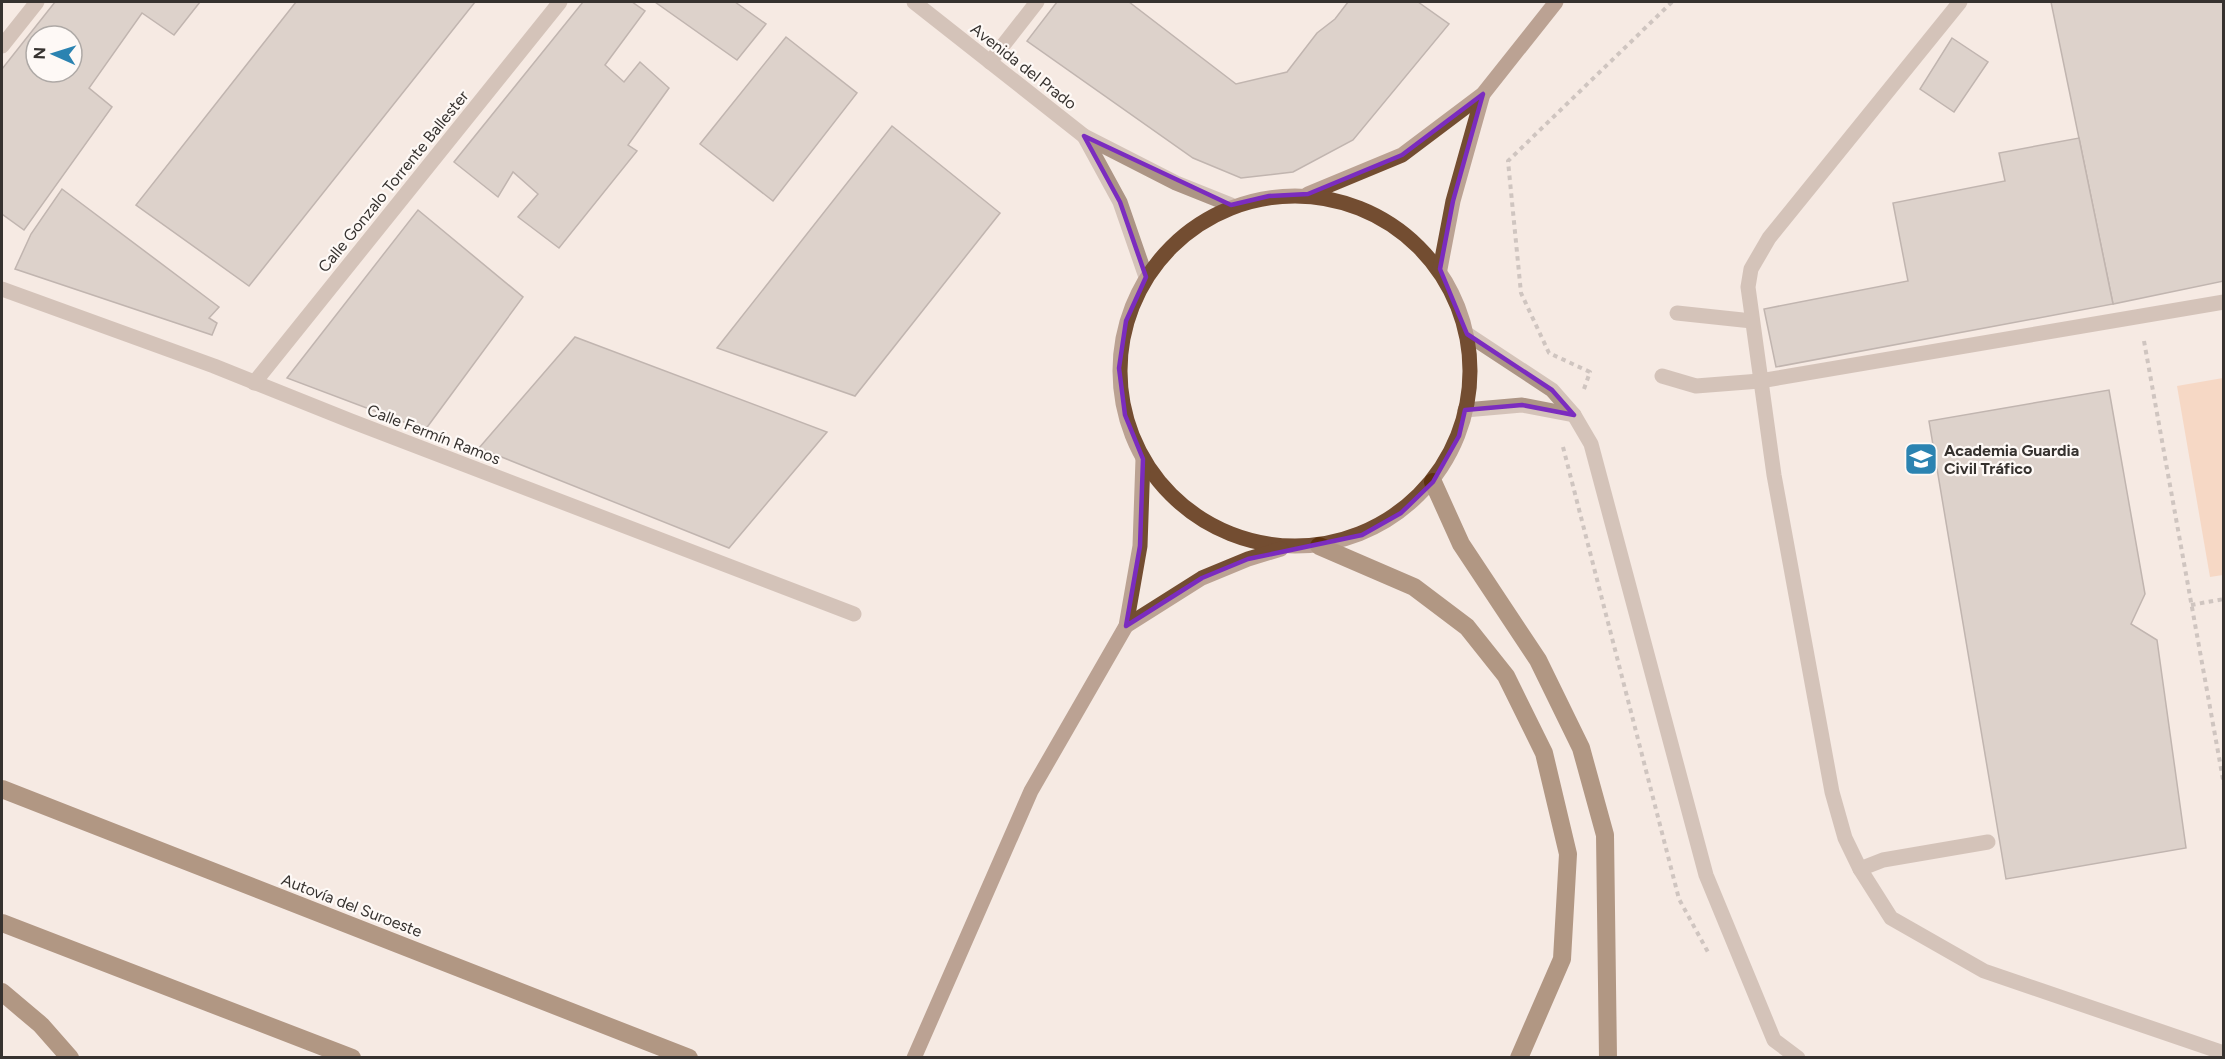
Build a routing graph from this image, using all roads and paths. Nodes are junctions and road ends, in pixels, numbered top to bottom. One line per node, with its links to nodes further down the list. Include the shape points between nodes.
1 (37, 2): 8 (street)
2 (560, 2): 24 (street, Calle Gonzalo Torrente Ballester)
3 (914, 2): 9 (street, Avenida del Prado)
4 (1037, 2): 9 (street)
5 (1556, 2): 10 (main road)
6 (1671, 2): 26 (path, via 1508,161 1521,293 1549,353 1590,372)
7 (1960, 2): 20 (street, via 1769,238 1751,269 1748,287)
8 (2, 46)
9 (990, 62): 11 (street, Avenida del Prado)
10 (1483, 94): 12 (main road, via 1402,155); 14 (main road, via 1453,201)
11 (1084, 136): 13 (street, Avenida del Prado, via 1176,183); 15 (street, Avenida del Prado, via 1120,202)
12 (1308, 194): 13 (main road, via 1269,196); 14 (main road, via 1359,206 1395,226)
13 (1232, 206): 15 (main road, via 1183,234)
14 (1440, 269): 21 (main road)
15 (1146, 277): 27 (main road, via 1126,321 1119,368 1125,415)
16 (2, 289): 24 (street, Calle Fermín Ramos)
17 (2223, 302): 19 (street)
18 (1677, 313): 20 (street)
19 (2139, 317): 23 (street); 32 (path)
20 (1752, 321): 23 (street)
21 (1467, 334): 25 (main road, via 1471,384); 26 (street, via 1552,390)
22 (1662, 376): 23 (street, via 1696,386)
23 (1760, 381): 38 (street, via 1832,792 1845,838)
24 (254, 383): 33 (street, Calle Fermín Ramos)
25 (1465, 410): 26 (street, via 1522,405); 28 (main road, via 1459,436)
26 (1574, 415): 48 (street, via 1591,444 1706,874 1774,1040)
27 (1143, 459): 30 (main road, via 1175,500 1218,530); 34 (main road, via 1140,546)
28 (1433, 482): 29 (main road, via 1401,513 1362,535); 47 (highway, via 1461,544 1538,660 1581,748 1605,835)
29 (1319, 546): 30 (main road); 46 (highway, via 1414,587 1467,627 1506,676 1544,753 1568,854 1562,959)
30 (1282, 549): 34 (main road, via 1202,578)
31 (2223, 599): 32 (path)
32 (2191, 605): 35 (path)
33 (854, 614)
34 (1126, 626): 45 (main road, via 1031,791)
35 (2223, 785)
36 (2, 789): 44 (highway, Autovía del Suroeste)
37 (1988, 842): 38 (street, via 1883,860)
38 (1860, 869): 41 (street, via 1891,918 1984,971)
39 (2, 923): 43 (highway)
40 (2, 992): 42 (highway, via 41,1025)
41 (2223, 1053)
42 (70, 1058)
43 (352, 1058)
44 (688, 1058)
45 (914, 1058)
46 (1519, 1058)
47 (1608, 1058)
48 (1798, 1058)

